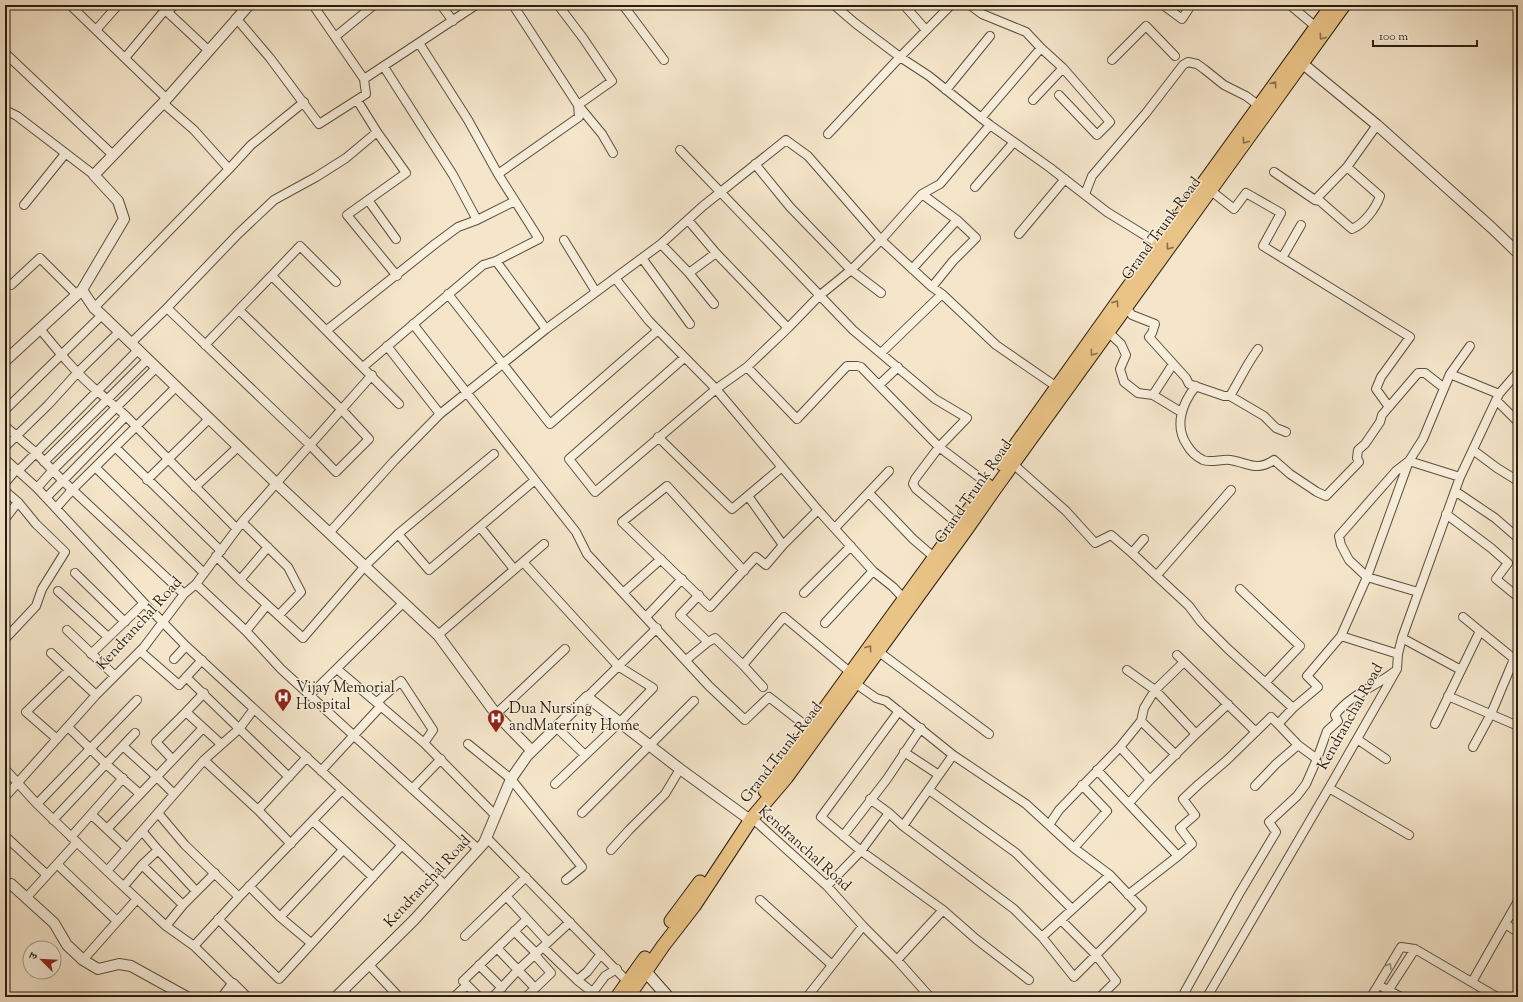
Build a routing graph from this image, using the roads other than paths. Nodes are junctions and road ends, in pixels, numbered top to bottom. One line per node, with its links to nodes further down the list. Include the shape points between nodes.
1 (70, 5): 25 (street)
2 (118, 5): 25 (street)
3 (174, 5): 21 (street)
4 (313, 5): 28 (street)
5 (374, 5): 28 (street)
6 (442, 5): 23 (street)
7 (476, 5): 23 (street)
8 (513, 5): 48 (street)
9 (558, 5): 48 (street, via 612,81)
10 (623, 5): 36 (street)
11 (834, 5): 34 (street)
12 (904, 5): 26 (street)
13 (951, 5): 26 (street)
14 (970, 5): 30 (street, via 982,14 1026,32)
15 (1163, 5): 16 (street, via 1182,19)
16 (1191, 5)
17 (1290, 5): 24 (street)
18 (1332, 5): 24 (highway, Grand Trunk Road)
19 (1344, 5): 38 (highway, Grand Trunk Road, one-way to 38)
20 (243, 7): 22 (street)
21 (164, 9): 31 (street); 35 (street)
22 (236, 18): 31 (street); 47 (street)
23 (453, 21): 29 (street)
24 (1316, 27): 38 (highway, Grand Trunk Road)
25 (96, 30): 35 (street)
26 (926, 30): 34 (street)
27 (990, 36): 42 (street)
28 (335, 37): 41 (street)
29 (419, 43): 39 (street); 65 (street, via 468,120)
30 (1041, 48): 40 (street); 51 (street)
31 (208, 50): 44 (street)
32 (5, 53): 60 (street)
33 (1175, 56): 37 (street, via 1146,26)
34 (900, 57): 42 (street); 55 (street)
35 (125, 58): 44 (street)
36 (664, 60)
37 (1112, 60)
38 (1298, 60): 49 (highway, Grand Trunk Road, one-way to 38); 53 (street); 69 (highway, Grand Trunk Road, one-way to 69)
39 (384, 67): 41 (street); 77 (street, via 452,175)
40 (1063, 68): 43 (street, via 1110,122 1098,135); 46 (street)
41 (364, 80): 45 (street, via 366,94)
42 (946, 90): 51 (street)
43 (1059, 95)
44 (164, 100): 60 (street); 63 (street)
45 (357, 100): 47 (street, via 319,124); 54 (street)
46 (1033, 100)
47 (304, 102): 63 (street, via 251,145)
48 (578, 105): 58 (street, via 602,134); 65 (street, via 579,117)
49 (1258, 105): 72 (street, via 1224,85 1200,66 1188,62 1092,176); 86 (highway, Grand Trunk Road)
50 (5, 110): 59 (street, via 17,116)
51 (981, 118): 52 (street)
52 (990, 125): 56 (street); 71 (street, via 940,184)
53 (1377, 125): 62 (street); 88 (street)
54 (376, 132): 73 (street, via 406,173); 109 (street, via 334,166 274,200)
55 (828, 134)
56 (1014, 142): 67 (street); 68 (street)
57 (680, 150): 70 (street)
58 (613, 153)
59 (65, 154): 66 (street); 76 (street)
60 (113, 155): 66 (street)
61 (755, 164): 70 (street); 84 (street, via 786,140 808,156); 93 (street, via 790,207)
62 (1347, 167): 74 (street); 74 (street, via 1380,196 1378,203 1359,226 1352,229 1320,201)
63 (229, 169): 111 (street)
64 (1274, 172): 74 (street)
65 (498, 174): 75 (street)
66 (94, 175): 101 (street, via 118,201 124,219)
67 (1065, 179): 72 (street); 81 (street)
68 (975, 187)
69 (1210, 190): 90 (street, via 1234,209 1246,194 1281,213 1263,246); 107 (highway, Grand Trunk Road, one-way to 107)
70 (721, 193): 78 (street); 106 (street)
71 (922, 194): 79 (street); 84 (street)
72 (1085, 194): 86 (street, via 1107,212)
73 (368, 200): 82 (street); 96 (street, via 348,214)
74 (1315, 200)
75 (514, 201): 77 (street); 91 (street, via 539,239)
76 (24, 205)
77 (477, 220): 96 (street, via 458,227)
78 (688, 220): 85 (street); 87 (street)
79 (957, 220): 92 (street); 100 (street, via 976,238)
80 (1301, 225): 90 (street)
81 (1019, 234)
82 (396, 239)
83 (564, 240): 102 (street)
84 (881, 240): 92 (street); 93 (street)
85 (661, 244): 89 (street); 94 (street)
86 (1159, 244): 115 (highway, Grand Trunk Road, one-way to 86)
87 (716, 253): 94 (street); 114 (street)
88 (1518, 253)
89 (642, 258): 97 (street); 113 (street)
90 (1282, 258): 155 (street, via 1410,337 1381,377 1376,389)
91 (496, 261): 104 (street, via 483,265); 117 (street)
92 (912, 269): 100 (street)
93 (851, 270): 103 (street); 106 (street)
94 (689, 273): 108 (street)
95 (272, 276): 98 (street, via 300,246); 110 (street); 118 (street)
96 (397, 276): 118 (street)
97 (615, 278): 102 (street); 119 (street)
98 (336, 282)
99 (11, 285): 101 (street, via 40,258)
100 (932, 287): 105 (street)
101 (80, 292): 111 (street); 116 (street)
102 (596, 292): 117 (street)
103 (881, 293)
104 (448, 294): 112 (street); 132 (street)
105 (942, 294): 126 (street); 144 (street, via 996,345)
106 (819, 296): 114 (street); 126 (street)
107 (1128, 303): 115 (highway, Grand Trunk Road); 131 (street, via 1127,309 1132,315 1155,324 1149,337)
108 (714, 304)
109 (166, 308): 121 (street); 122 (street)
110 (239, 310): 121 (street); 156 (street)
111 (98, 311): 120 (street); 127 (street)
112 (413, 324): 123 (street); 148 (street)
113 (690, 324)
114 (788, 328): 134 (street)
115 (1104, 328): 144 (highway, Grand Trunk Road); 149 (street, via 1121,344 1126,355 1120,370 1124,382 1138,393); 180 (highway, Grand Trunk Road, one-way to 180)
116 (40, 329): 127 (street); 130 (street)
117 (546, 329): 132 (street)
118 (327, 330): 133 (street)
119 (657, 331): 128 (street); 132 (street, via 550,424)
120 (119, 332): 122 (street); 137 (street)
121 (205, 345): 168 (street)
122 (134, 346): 129 (street); 147 (street)
123 (387, 346): 133 (street); 159 (street)
124 (1470, 346): 139 (street)
125 (1258, 349): 150 (street)
126 (881, 354): 135 (street)
127 (61, 355): 137 (street); 157 (street)
128 (684, 358): 145 (street); 167 (street, via 569,459 595,492)
129 (148, 359): 136 (street); 152 (street)
130 (5, 361)
131 (1173, 364): 142 (street, via 1189,384); 149 (street)
132 (503, 365): 148 (street)
133 (363, 367): 140 (street)
134 (747, 367): 141 (street, via 797,419 847,366 861,367); 145 (street)
135 (898, 367): 141 (street); 169 (street, via 935,399 967,418)
136 (156, 368): 143 (street); 154 (street)
137 (78, 372): 147 (street); 166 (street, via 48,405)
138 (1518, 372): 151 (street, Kendranchal Road)
139 (1450, 374): 146 (street); 151 (street)
140 (372, 375): 153 (street); 156 (street, Kendranchal Road)
141 (880, 385): 169 (street)
142 (1196, 386): 150 (street); 158 (street)
143 (176, 387): 161 (street); 164 (street)
144 (1057, 387): 193 (highway, Grand Trunk Road)
145 (716, 388): 167 (street); 181 (street)
146 (1444, 388): 155 (street, via 1425,373 1418,373); 178 (street, via 1423,439)
147 (97, 391): 152 (street); 174 (street)
148 (468, 393): 159 (street); 189 (street)
149 (1153, 395): 158 (street)
150 (1230, 396): 165 (street, via 1264,416 1276,428)
151 (1498, 397): 162 (street); 173 (street, Kendranchal Road)
152 (108, 399): 154 (street); 179 (street)
153 (399, 404)
154 (117, 407): 160 (street); 184 (street)
155 (1389, 407): 158 (street, via 1365,444 1358,450 1359,462 1326,496 1290,474 1274,460 1265,466 1256,467 1230,460 1204,460 1193,454 1185,443 1180,428)
156 (341, 409): 168 (street, Kendranchal Road); 168 (street, via 369,439 336,472)
157 (5, 410)
158 (1181, 412)
159 (440, 414): 212 (street, via 394,460)
160 (126, 416): 164 (street); 187 (street)
161 (209, 419): 171 (street); 177 (street)
162 (1518, 422)
163 (5, 426): 166 (street)
164 (136, 427): 172 (street); 177 (street)
165 (1286, 432)
166 (15, 435): 170 (street); 174 (street)
167 (658, 437): 201 (street, via 732,509)
168 (310, 445): 192 (street, Kendranchal Road)
169 (939, 446): 193 (street); 208 (street, via 913,484)
170 (5, 447)
171 (238, 447): 192 (street); 194 (street)
172 (116, 448): 182 (street); 188 (street)
173 (1473, 450): 186 (street, Kendranchal Road); 190 (street)
174 (35, 452): 179 (street); 183 (street)
175 (494, 454): 213 (street)
176 (5, 459): 183 (street)
177 (168, 460): 188 (street); 194 (street)
178 (1410, 461): 186 (street); 232 (street); 232 (street, via 1396,471 1339,536 1340,545 1349,560)
179 (44, 462): 184 (street)
180 (1013, 464): 221 (street, via 1066,511 1095,543 1111,535); 267 (highway, Grand Trunk Road)
181 (782, 467): 201 (street); 205 (street)
182 (96, 468): 196 (street); 230 (street)
183 (17, 470): 191 (street); 195 (street)
184 (53, 470): 187 (street); 195 (street)
185 (889, 471): 200 (street)
186 (1460, 477): 199 (street, Kendranchal Road)
187 (62, 480): 196 (street); 202 (street)
188 (147, 480): 220 (street)
189 (535, 480): 210 (street); 239 (street, via 576,532 587,554)
190 (1518, 481)
191 (5, 483)
192 (276, 483): 209 (street, Kendranchal Road); 212 (street)
193 (988, 484): 208 (highway, Grand Trunk Road)
194 (195, 487): 209 (street)
195 (37, 488): 202 (street)
196 (73, 489): 204 (street); 241 (street)
197 (1231, 490): 231 (street)
198 (5, 491): 203 (street)
199 (1455, 491): 206 (street, Kendranchal Road); 214 (street, via 1495,518)
200 (869, 493): 211 (street); 222 (street)
201 (748, 496): 217 (street)
202 (46, 498): 204 (street)
203 (18, 502): 207 (street); 262 (street, via 65,552 42,589 36,606)
204 (56, 508): 245 (street)
205 (818, 510): 211 (street); 217 (street)
206 (1446, 514): 238 (street, Kendranchal Road); 243 (street, via 1508,563 1496,579)
207 (5, 519)
208 (959, 525): 222 (highway, Grand Trunk Road)
209 (239, 526): 219 (street); 220 (street, Kendranchal Road)
210 (480, 527): 213 (street, via 429,570); 226 (street)
211 (835, 528): 218 (street)
212 (329, 533): 225 (street)
213 (398, 534): 225 (street)
214 (1518, 538)
215 (1144, 539): 221 (street)
216 (544, 544): 224 (street)
217 (783, 545): 227 (street, via 766,565 756,557)
218 (851, 546): 228 (street); 240 (street)
219 (268, 547): 234 (street); 248 (street, via 288,567 301,592)
220 (218, 553): 230 (street, Kendranchal Road); 234 (street)
221 (1132, 553): 231 (street)
222 (935, 558): 244 (highway, Grand Trunk Road)
223 (661, 559): 227 (street, via 622,522 667,486); 233 (street); 239 (street)
224 (523, 562): 226 (street); 278 (street)
225 (365, 566): 246 (street); 248 (street, via 303,638)
226 (514, 569): 258 (street)
227 (744, 571): 242 (street, via 710,607)
228 (873, 571): 244 (street); 253 (street)
229 (75, 573): 251 (street)
230 (204, 573): 235 (street, Kendranchal Road)
231 (1156, 575): 287 (street, via 1189,606 1228,649)
232 (1367, 577): 238 (street); 260 (street)
233 (682, 579): 242 (street); 249 (street)
234 (240, 580): 247 (street)
235 (196, 584): 241 (street, Kendranchal Road); 256 (street)
236 (1240, 589): 287 (street, via 1300,646)
237 (58, 591): 259 (street)
238 (1418, 592): 261 (street, Kendranchal Road)
239 (623, 593): 249 (street)
240 (804, 593)
241 (184, 594): 252 (street, Kendranchal Road)
242 (699, 595): 263 (street, via 680,615)
243 (1518, 597)
244 (905, 600): 286 (highway, Grand Trunk Road, one-way to 244)
245 (144, 603): 251 (street); 252 (street)
246 (403, 603): 258 (street); 279 (street)
247 (267, 604): 248 (street); 256 (street)
248 (278, 615)
249 (646, 616): 254 (street)
250 (1463, 617): 257 (street)
251 (125, 622): 259 (street)
252 (163, 622): 264 (street); 266 (street, Kendranchal Road)
253 (825, 623)
254 (657, 628): 274 (street); 278 (street, Kendranchal Road)
255 (67, 630): 269 (street)
256 (246, 631): 292 (street, via 281,669)
257 (1480, 631): 275 (street); 283 (street)
258 (438, 635): 303 (street)
259 (108, 636): 269 (street)
260 (1341, 636): 270 (street); 299 (street, via 1307,676 1318,687)
261 (1402, 638): 270 (street, Kendranchal Road); 283 (street)
262 (5, 639)
263 (708, 642): 274 (street); 277 (street, via 714,638)
264 (186, 646): 272 (street); 273 (street)
265 (565, 649): 303 (street)
266 (140, 651): 284 (street, Kendranchal Road); 285 (street, via 179,685)
267 (879, 652): 286 (highway, Grand Trunk Road); 318 (street)
268 (51, 653): 281 (street)
269 (91, 654): 284 (street)
270 (1398, 654): 280 (street, Kendranchal Road)
271 (1177, 655): 276 (street)
272 (174, 660)
273 (202, 660): 285 (street); 300 (street)
274 (686, 660): 315 (street, via 745,720 769,698)
275 (1516, 661): 304 (street)
276 (1184, 662): 289 (street); 298 (street)
277 (743, 665): 286 (street, via 784,617); 288 (street)
278 (618, 666): 294 (street, Kendranchal Road); 306 (street, via 653,688)
279 (337, 669): 292 (street); 297 (street)
280 (1397, 669): 322 (street, Kendranchal Road); 340 (street, via 1383,681 1368,687 1342,706 1335,715 1338,721 1327,731)
281 (69, 670): 291 (street); 321 (street, via 26,712)
282 (1126, 670): 289 (street)
283 (1461, 670): 293 (street)
284 (114, 676): 291 (street, Kendranchal Road)
285 (186, 677): 290 (street)
286 (853, 678): 301 (street, via 876,698 886,700); 315 (highway, Grand Trunk Road); 374 (highway, Grand Trunk Road, via 786,778)
287 (1266, 682): 299 (street)
288 (762, 687)
289 (1155, 690): 305 (street, via 1144,708); 319 (street)
290 (204, 693): 302 (street); 314 (street)
291 (96, 695): 310 (street, Kendranchal Road)
292 (310, 695): 320 (street)
293 (1448, 696): 304 (street); 308 (street)
294 (587, 697): 306 (street, Kendranchal Road); 311 (street, Kendranchal Road)
295 (137, 700): 331 (street)
296 (694, 701): 327 (street)
297 (379, 704): 320 (street); 323 (street); 323 (street, via 401,681 433,730)
298 (1228, 704): 316 (street); 319 (street)
299 (1294, 708): 307 (street)
300 (254, 709): 314 (street); 337 (street)
301 (899, 711): 313 (street); 383 (street, via 821,817)
302 (186, 712): 312 (street); 338 (street, via 156,742)
303 (496, 714): 332 (street)
304 (1491, 714): 309 (street); 330 (street)
305 (1141, 721): 329 (street); 336 (street)
306 (620, 722): 327 (street, Kendranchal Road); 334 (street)
307 (1278, 724): 316 (street, via 1271,717); 326 (street)
308 (1435, 724)
309 (1518, 726)
310 (68, 727): 321 (street, Kendranchal Road); 331 (street)
311 (556, 727): 332 (street, Kendranchal Road); 334 (street)
312 (203, 728): 324 (street); 338 (street)
313 (921, 728): 333 (street); 335 (street)
314 (239, 729): 324 (street); 350 (street)
315 (810, 729): 374 (highway, Grand Trunk Road)
316 (1256, 732): 395 (street, via 1183,799 1195,815 1180,828 1192,844)
317 (135, 733): 328 (street)
318 (989, 734)
319 (1196, 734): 336 (street)
320 (354, 736): 347 (street); 359 (street)
321 (57, 739): 354 (street, Kendranchal Road)
322 (1357, 739): 341 (street); 358 (street, Kendranchal Road)
323 (424, 743): 339 (street)
324 (221, 744): 342 (street)
325 (468, 744): 352 (street)
326 (1298, 744): 340 (street); 357 (street)
327 (650, 745): 345 (street, Kendranchal Road); 370 (street)
328 (123, 746): 343 (street); 349 (street)
329 (1120, 746): 346 (street); 353 (street)
330 (1473, 747)
331 (90, 748): 343 (street); 367 (street)
332 (532, 751): 352 (street, Kendranchal Road)
333 (904, 752): 348 (street); 365 (street, via 887,779)
334 (585, 754): 355 (street)
335 (953, 755): 348 (street); 378 (street, via 1026,804)
336 (1176, 755): 353 (street)
337 (307, 757): 347 (street); 350 (street)
338 (172, 759): 349 (street)
339 (441, 759): 359 (street); 373 (street)
340 (1317, 759): 476 (street, via 1306,784 1297,796 1269,822 1276,832)
341 (1386, 759)
342 (204, 760): 363 (street); 368 (street)
343 (106, 764): 351 (street); 375 (street)
344 (5, 769): 354 (street)
345 (680, 769): 374 (street, Kendranchal Road); 393 (street, via 665,794)
346 (1097, 770): 356 (street); 366 (street)
347 (321, 771): 360 (street)
348 (939, 775): 361 (street)
349 (156, 776): 362 (street); 363 (street)
350 (289, 777): 368 (street)
351 (123, 778): 362 (street); 372 (street)
352 (511, 779): 373 (street, Kendranchal Road); 404 (street, via 582,867)
353 (1150, 780): 366 (street)
354 (17, 784): 364 (street, Kendranchal Road); 367 (street)
355 (556, 784)
356 (1082, 785): 378 (street, via 1059,810); 389 (street, via 1107,812)
357 (1255, 786)
358 (1329, 788): 381 (street); 461 (street, Kendranchal Road)
359 (412, 789): 390 (street)
360 (342, 790): 376 (street); 387 (street)
361 (929, 790): 377 (street); 419 (street, via 1016,854)
362 (140, 794): 379 (street)
363 (174, 794): 369 (street)
364 (5, 797)
365 (870, 799): 371 (street); 383 (street)
366 (1129, 803): 395 (street)
367 (37, 804): 375 (street)
368 (258, 810): 386 (street)
369 (158, 813): 380 (street); 399 (street, via 185,845)
370 (582, 813)
371 (889, 813): 377 (street); 394 (street)
372 (92, 815): 379 (street); 385 (street)
373 (495, 815): 384 (street, Kendranchal Road)
374 (749, 818): 409 (street, Kendranchal Road); 449 (highway, Grand Trunk Road, via 694,906); 452 (highway, Grand Trunk Road)
375 (53, 820): 385 (street)
376 (313, 821): 386 (street); 392 (street)
377 (904, 826): 433 (street, via 1014,909)
378 (1049, 826): 389 (street)
379 (107, 829): 388 (street)
380 (142, 831): 388 (street); 391 (street)
381 (1409, 835)
382 (5, 836): 400 (street)
383 (843, 836): 394 (street)
384 (486, 837): 390 (street, Kendranchal Road); 403 (street)
385 (74, 840): 396 (street); 398 (street)
386 (291, 844): 408 (street)
387 (402, 845): 402 (street); 406 (street)
388 (127, 848): 398 (street)
389 (1074, 848): 401 (street)
390 (478, 849): 406 (street, Kendranchal Road)
391 (158, 850): 397 (street); 410 (street)
392 (343, 850): 402 (street); 421 (street)
393 (611, 850)
394 (860, 851): 409 (street); 420 (street)
395 (1178, 856): 411 (street)
396 (57, 864): 400 (street); 425 (street)
397 (142, 865): 407 (street); 418 (street)
398 (107, 871): 407 (street)
399 (215, 873): 410 (street); 414 (street)
400 (47, 875): 413 (street)
401 (1110, 875): 411 (street); 419 (street)
402 (373, 877): 434 (street)
403 (526, 878): 412 (street); 426 (street)
404 (566, 880)
405 (7, 882): 413 (street)
406 (445, 885): 444 (street, Kendranchal Road)
407 (124, 886): 415 (street)
408 (249, 886): 414 (street); 421 (street)
409 (827, 886): 429 (street, Kendranchal Road)
410 (196, 891): 418 (street)
411 (1128, 895): 441 (street, via 1142,909)
412 (506, 896): 423 (street); 432 (street)
413 (27, 897): 442 (street, via 54,923 67,945)
414 (238, 897): 422 (street)
415 (137, 899): 425 (street); 428 (street)
416 (760, 900): 446 (street)
417 (1518, 901): 427 (street)
418 (183, 905): 428 (street)
419 (1072, 909): 424 (street)
420 (944, 910): 443 (street); 451 (street, via 976,939)
421 (280, 918): 434 (street)
422 (218, 919): 434 (street, via 278,979); 436 (street)
423 (527, 919): 430 (street); 435 (street)
424 (1061, 920): 433 (street); 441 (street)
425 (117, 921): 442 (street)
426 (570, 922): 435 (street); 440 (street)
427 (1504, 924): 431 (street); 453 (street)
428 (166, 926): 436 (street)
429 (862, 926): 443 (street, Kendranchal Road); 446 (street)
430 (514, 931): 437 (street); 439 (street)
431 (1518, 932)
432 (465, 936)
433 (1042, 937): 441 (street, via 1074,977)
434 (311, 943)
435 (545, 945): 439 (street); 450 (street)
436 (194, 946): 454 (street)
437 (497, 948): 445 (street); 448 (street)
438 (1415, 949): 453 (street); 455 (street, one-way to 438, via 1401,947); 459 (street)
439 (535, 954): 448 (street); 458 (street, via 551,973)
440 (601, 954): 447 (street); 450 (street)
441 (1096, 955): 475 (street, via 1116,981)
442 (83, 960): 462 (street, via 98,969 119,964 131,966)
443 (898, 960): 474 (street, Kendranchal Road)
444 (369, 965): 460 (street, Kendranchal Road); 465 (street)
445 (479, 965): 456 (street, via 463,981); 457 (street)
446 (832, 965): 473 (street)
447 (617, 969): 450 (street, via 605,976 593,992); 452 (street)
448 (518, 970): 457 (street); 458 (street)
449 (646, 972): 471 (highway, Grand Trunk Road); 472 (main road)
450 (577, 980)
451 (1029, 980)
452 (627, 981): 470 (highway, Grand Trunk Road)
453 (1472, 982): 479 (street)
454 (234, 984): 463 (street); 464 (street)
455 (1378, 984): 459 (street); 477 (street)
456 (467, 985): 466 (street); 467 (street)
457 (502, 988): 468 (street)
458 (535, 988): 469 (street)
459 (1386, 993): 478 (street)
460 (343, 995)
461 (1209, 996)
462 (187, 997)
463 (223, 997)
464 (246, 997)
465 (399, 997)
466 (454, 997)
467 (479, 997)
468 (493, 997)
469 (526, 997)
470 (617, 997)
471 (628, 997)
472 (668, 997)
473 (808, 997)
474 (930, 997)
475 (1100, 997)
476 (1182, 997)
477 (1371, 997)
478 (1401, 997)
479 (1497, 997)

